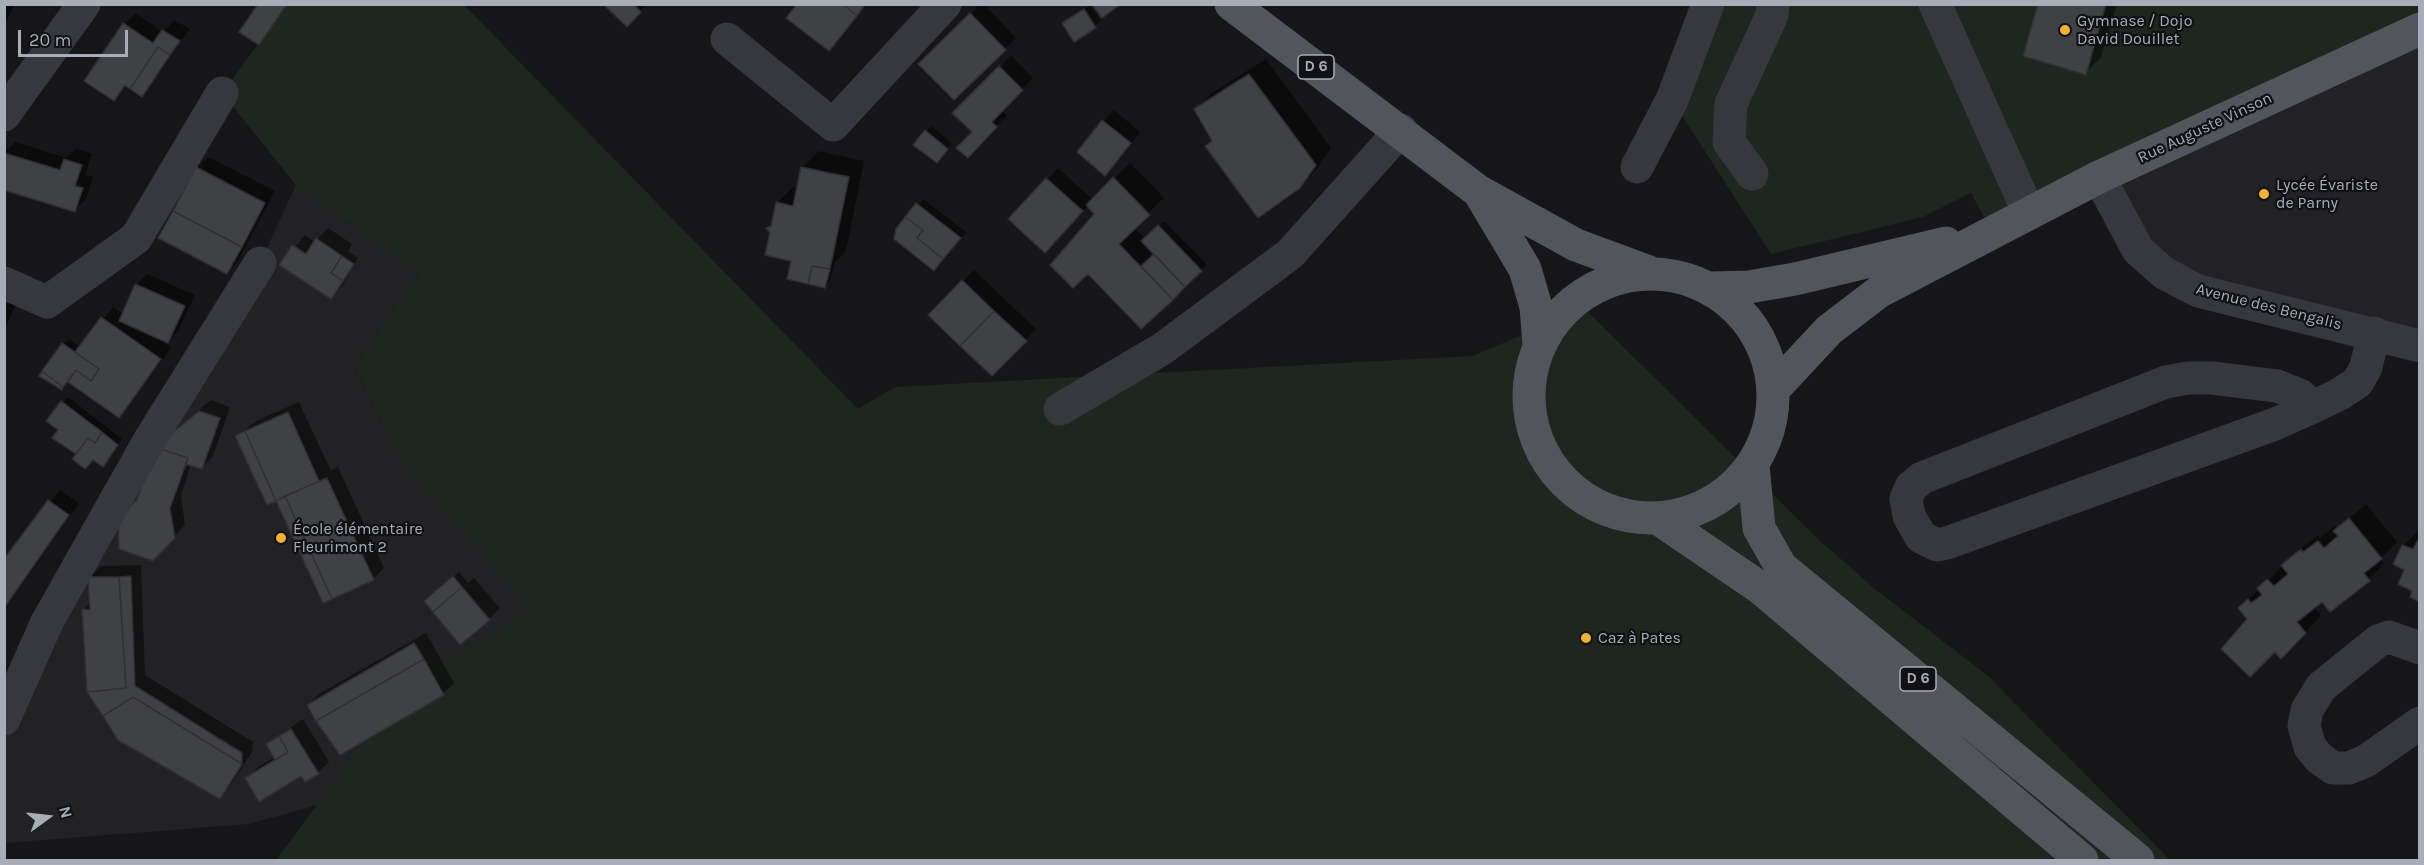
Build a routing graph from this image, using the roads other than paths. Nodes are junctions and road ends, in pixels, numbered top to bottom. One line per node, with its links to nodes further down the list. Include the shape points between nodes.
1 (84, 4): 10 (street)
2 (945, 4): 8 (street, via 832,125)
3 (1231, 4): 11 (main road, D 6)
4 (1708, 4): 12 (street, via 1672,100)
5 (1773, 4): 13 (street, via 1772,15 1731,104 1729,142)
6 (1935, 4): 16 (street)
7 (2420, 29): 14 (main road, Rue Auguste Vinson)
8 (727, 39)
9 (222, 93): 20 (street, via 136,238 47,302)
10 (4, 115)
11 (1401, 130): 15 (main road, D 6); 27 (street, via 1290,254 1162,349)
12 (1637, 166)
13 (1752, 174)
14 (2099, 177): 16 (main road, Rue Auguste Vinson); 22 (street, Avenue des Bengalis, via 2138,250 2164,273 2198,291)
15 (1478, 191): 19 (main road, D 6, via 1576,245); 23 (main road, D 6, via 1525,268 1536,307)
16 (2029, 213): 17 (main road, Rue Auguste Vinson)
17 (1992, 232): 21 (main road, Rue Auguste Vinson, via 1795,279 1749,287); 25 (main road, Rue Auguste Vinson, via 1880,291 1829,330)
18 (260, 263): 31 (street, via 149,441 46,622)
19 (1650, 273): 21 (main road, via 1681,276); 23 (main road, via 1616,277 1584,292 1558,315)
20 (4, 283)
21 (1711, 288): 25 (main road, via 1743,314 1760,341)
22 (2374, 333): 24 (street, Avenue des Bengalis); 26 (street, via 2358,382)
23 (1539, 344): 29 (main road, via 1529,379 1530,416 1541,450 1561,480 1590,503 1623,516)
24 (2420, 346)
25 (1773, 390): 28 (main road, via 1769,429)
26 (2313, 407): 26 (street, via 2300,395 2277,386 2212,378 2166,382 1922,478 1906,498 1908,516 1921,537 1937,544 1947,543)
27 (1060, 409)
28 (1753, 465): 29 (main road, via 1728,492 1712,502 1695,511); 34 (main road, D 6, via 1759,528 1781,567)
29 (1659, 519): 33 (main road, D 6, via 1759,588)
30 (2420, 648): 32 (street, via 2389,637 2378,641 2321,687 2307,710 2304,726 2310,747 2319,758 2333,768 2349,768 2366,761)
31 (4, 719)
32 (2420, 723)
33 (2082, 861)
34 (2138, 861)

